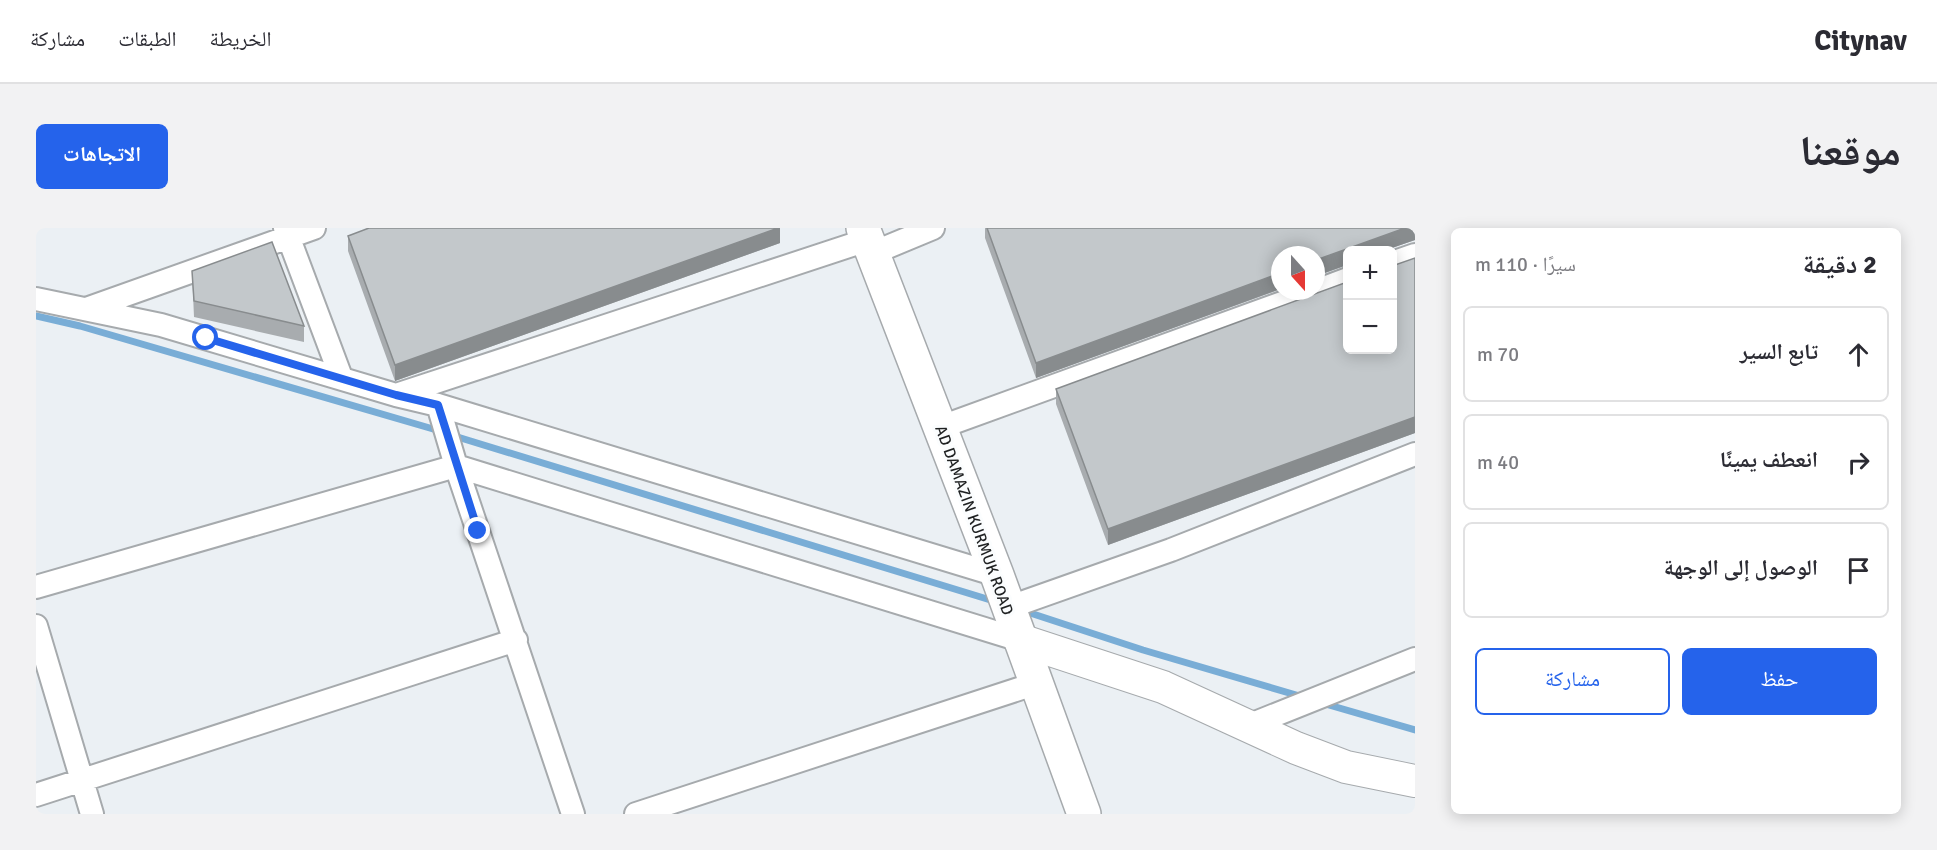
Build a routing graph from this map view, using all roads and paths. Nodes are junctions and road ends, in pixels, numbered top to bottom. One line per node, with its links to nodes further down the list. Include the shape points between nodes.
1 (314, 228): 3 (street)
2 (933, 228): 4 (street)
3 (287, 232): 11 (street); 12 (street)
4 (868, 240): 13 (street); 15 (highway, AD DAMAZIN KURMUK ROAD)
5 (1415, 255): 6 (street)
6 (1397, 261)
7 (1343, 281): 8 (street)
8 (1325, 288)
9 (36, 299): 11 (street)
10 (1291, 300): 15 (street)
11 (86, 309): 12 (street, via 160,325)
12 (341, 377): 13 (street)
13 (396, 395): 14 (street)
14 (438, 405): 17 (street); 18 (street)
15 (941, 427): 18 (highway, AD DAMAZIN KURMUK ROAD)
16 (1415, 454): 20 (street, via 1160,554)
17 (456, 466): 19 (street); 22 (street); 23 (street)
18 (997, 575): 20 (highway, AD DAMAZIN KURMUK ROAD)
19 (36, 587)
20 (1007, 608): 23 (highway, AD DAMAZIN KURMUK ROAD)
21 (36, 626): 28 (street)
22 (516, 640): 28 (street); 31 (street)
23 (1020, 640): 25 (highway, AD DAMAZIN KURMUK ROAD); 26 (street, via 1163,687)
24 (1415, 658): 26 (street)
25 (1037, 683): 32 (street); 33 (highway, AD DAMAZIN KURMUK ROAD)
26 (1250, 725): 27 (street, via 1346,767)
27 (1415, 781)
28 (82, 782): 29 (street); 30 (street)
29 (36, 795)
30 (92, 814)
31 (573, 814)
32 (636, 814)
33 (1084, 814)

